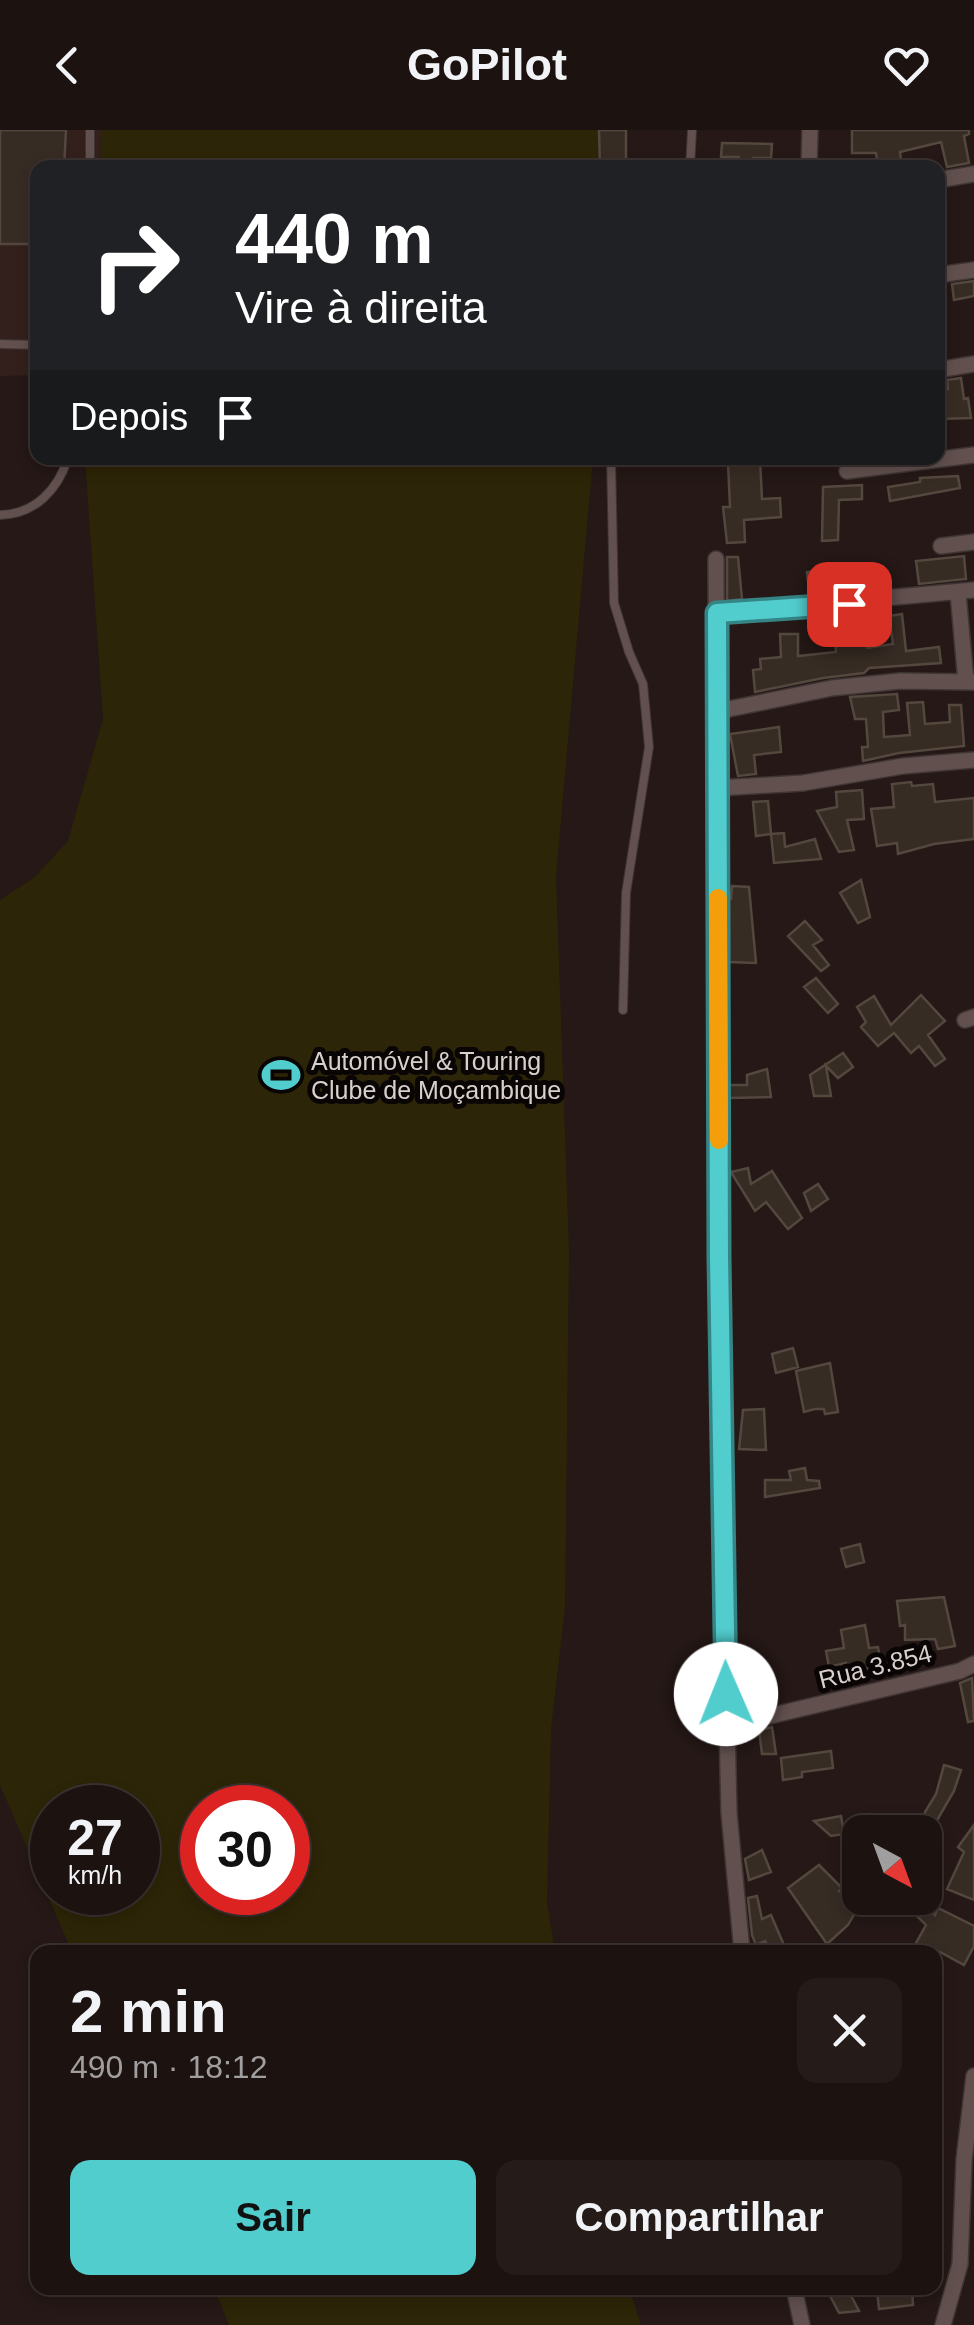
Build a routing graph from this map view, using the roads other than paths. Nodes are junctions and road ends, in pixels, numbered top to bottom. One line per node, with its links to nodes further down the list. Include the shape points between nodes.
1 (90, 130): 4 (lane)
2 (692, 130): 5 (lane)
3 (810, 130): 6 (street)
4 (90, 160)
5 (690, 160)
6 (809, 160)
7 (974, 174): 8 (street)
8 (945, 179)
9 (974, 270): 10 (street)
10 (945, 274)
11 (0, 344): 12 (lane)
12 (30, 344)
13 (974, 364): 14 (street)
14 (945, 369)
15 (974, 455): 16 (street)
16 (945, 459)
17 (66, 465): 21 (lane, via 58,486 37,504)
18 (611, 465): 31 (lane, via 614,603 644,684 649,747 626,893)
19 (900, 465): 20 (street)
20 (848, 472)
21 (0, 515)
22 (974, 542): 23 (street)
23 (941, 546)
24 (716, 559): 26 (street)
25 (966, 592): 26 (street); 27 (street)
26 (717, 613): 28 (street)
27 (970, 682): 28 (street, via 832,688)
28 (718, 711): 30 (street)
29 (974, 760): 30 (street)
30 (718, 788): 33 (street)
31 (623, 1010)
32 (974, 1664): 33 (street, Rua 3.854)
33 (727, 1726): 34 (street)
34 (741, 1945)
35 (974, 2076): 38 (street, via 960,2264)
36 (796, 2295): 37 (street)
37 (802, 2325)
38 (943, 2325)

